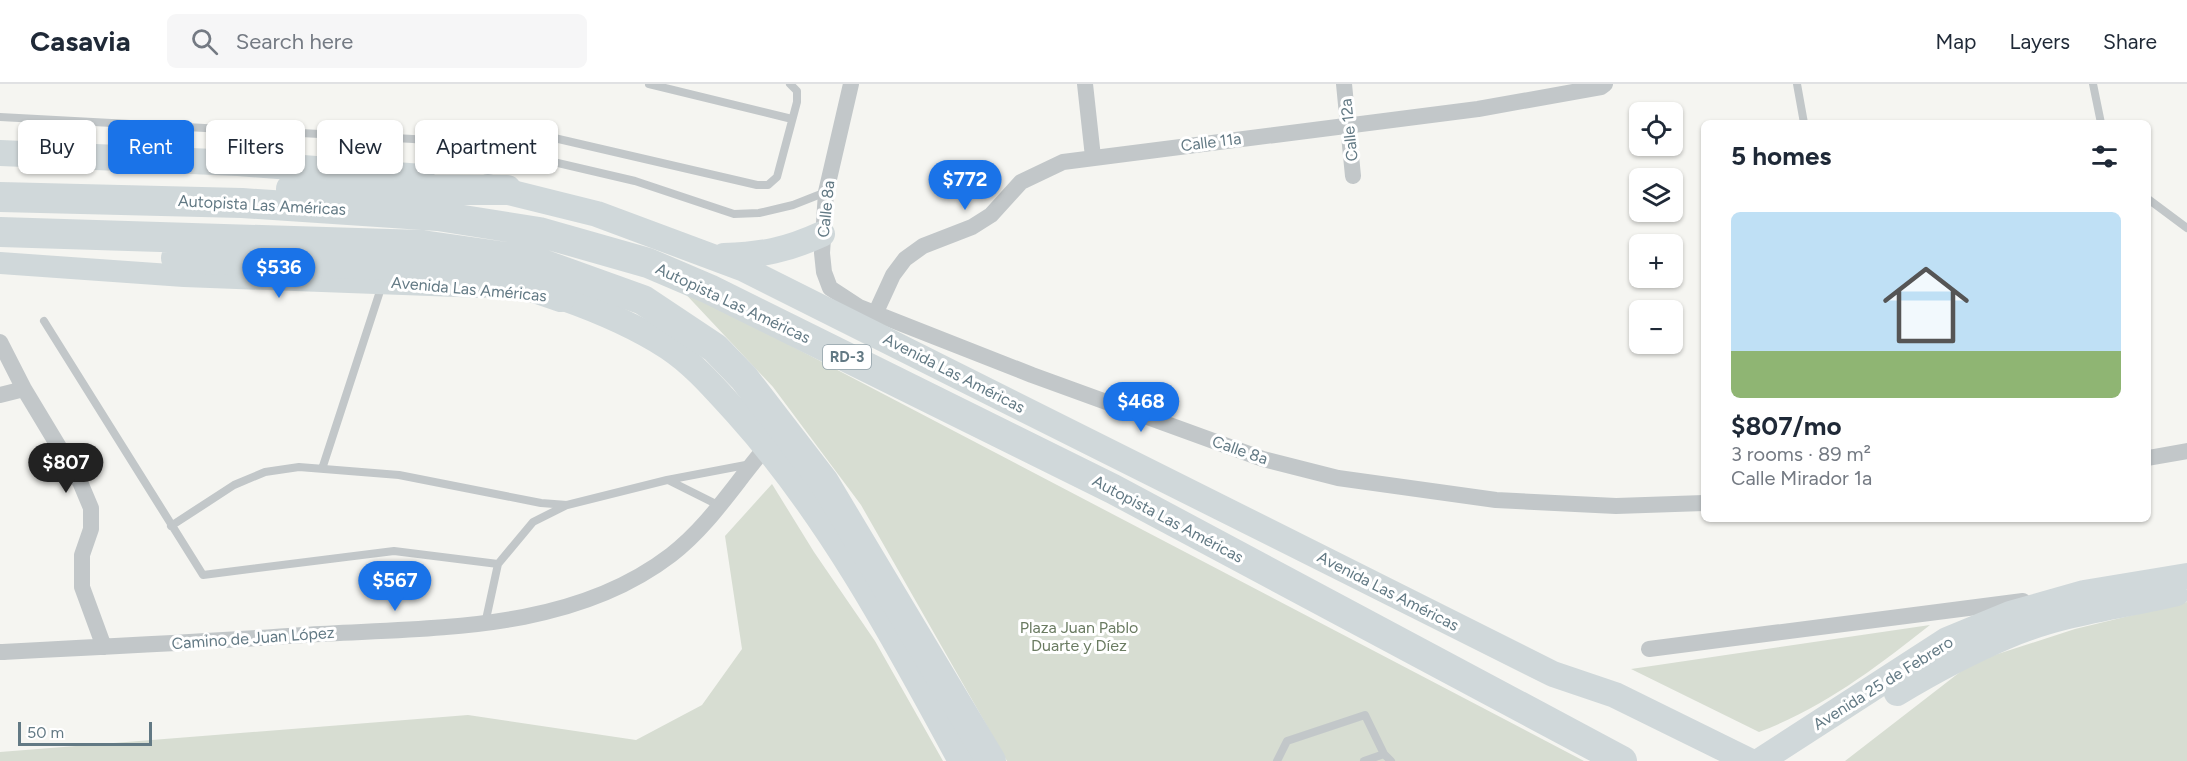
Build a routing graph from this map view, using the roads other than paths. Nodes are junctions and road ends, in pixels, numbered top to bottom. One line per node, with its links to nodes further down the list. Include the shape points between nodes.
1 (649, 84): 10 (lane)
2 (790, 84): 10 (lane, via 797,91)
3 (851, 84): 23 (street, Calle 8a)
4 (1085, 84): 20 (street)
5 (1344, 84): 13 (street, Calle 12a)
6 (1605, 84): 13 (street, Calle 11a, via 1478,109)
7 (1797, 84): 11 (lane)
8 (2093, 84): 12 (lane)
9 (0, 117): 23 (lane, via 485,146 635,181 734,214 793,205)
10 (792, 119): 14 (lane, via 777,177 758,185)
11 (1803, 120)
12 (2100, 120)
13 (1347, 124): 20 (street, Calle 11a); 21 (street, Calle 12a)
14 (558, 139)
15 (0, 142): 16 (main road)
16 (18, 145)
17 (0, 153): 18 (main road, Avenida Las Américas)
18 (18, 154)
19 (96, 156): 22 (main road, Avenida Las Américas, via 433,178)
20 (1093, 157): 36 (street, Calle 11a, via 1047,168 1021,182 991,215 972,227 923,246 905,259 893,275)
21 (1353, 176)
22 (507, 190): 25 (highway, via 154,191); 31 (main road, Avenida Las Américas, via 597,214)
23 (825, 192): 29 (street, Calle 8a)
24 (0, 197): 25 (highway, Autopista Las Américas / RD-3)
25 (94, 198): 65 (highway, Autopista Las Américas / RD-3, via 438,216 539,232 648,263 709,289 1113,489)
26 (2151, 201): 27 (lane)
27 (2187, 228)
28 (0, 232): 61 (highway, Autopista Las Américas, via 422,245 534,261 643,300 715,348 744,378 824,482)
29 (822, 234): 31 (main road, via 787,250 755,256); 35 (street, Calle 8a)
30 (0, 244): 34 (highway, via 156,257 455,270 508,279)
31 (711, 257): 35 (main road, Avenida Las Américas)
32 (0, 263): 33 (main road, Avenida Las Américas, via 184,276)
33 (383, 282): 34 (main road, Avenida Las Américas, via 505,289); 44 (lane)
34 (561, 297): 42 (main road, Avenida Las Américas, via 634,327 700,372)
35 (826, 297): 36 (street, Calle 8a); 66 (main road, Avenida Las Américas, via 1553,674 1615,695)
36 (876, 312): 46 (street, Calle 8a, via 1032,375 1263,459 1338,478 1496,500 1617,506)
37 (44, 321): 49 (lane)
38 (0, 342): 39 (street)
39 (24, 389): 40 (street); 55 (street, via 80,482 91,508 91,529 82,555 82,587)
40 (0, 395)
41 (2187, 451): 43 (street)
42 (759, 455): 45 (lane); 48 (street, Camino de Juan López); 60 (main road, Avenida Las Américas, via 847,561)
43 (2151, 457)
44 (322, 469): 47 (lane, via 399,475); 49 (lane, via 299,467 266,472 234,485)
45 (667, 480): 47 (lane); 48 (lane)
46 (1701, 503)
47 (567, 505): 50 (lane, via 533,522)
48 (721, 507): 54 (street, Camino de Juan López, via 671,555 619,586 576,605)
49 (171, 526): 50 (lane, via 203,575 394,551)
50 (498, 564): 54 (lane)
51 (2187, 576): 53 (main road, Avenida 25 de Febrero)
52 (2187, 591): 59 (main road, Avenida 25 de Febrero, via 2008,635 1925,676)
53 (2084, 593): 56 (street); 59 (main road, Avenida 25 de Febrero, via 2010,614 1947,640)
54 (485, 624): 55 (street, Camino de Juan López)
55 (104, 647): 57 (street, Camino de Juan López)
56 (1649, 649)
57 (0, 652)
58 (1384, 754): 62 (lane, via 1365,715 1287,741); 63 (lane); 64 (lane)
59 (1782, 756)
60 (961, 761)
61 (991, 761)
62 (1277, 761)
63 (1364, 761)
64 (1391, 761)
65 (1622, 761)
66 (1749, 761)

